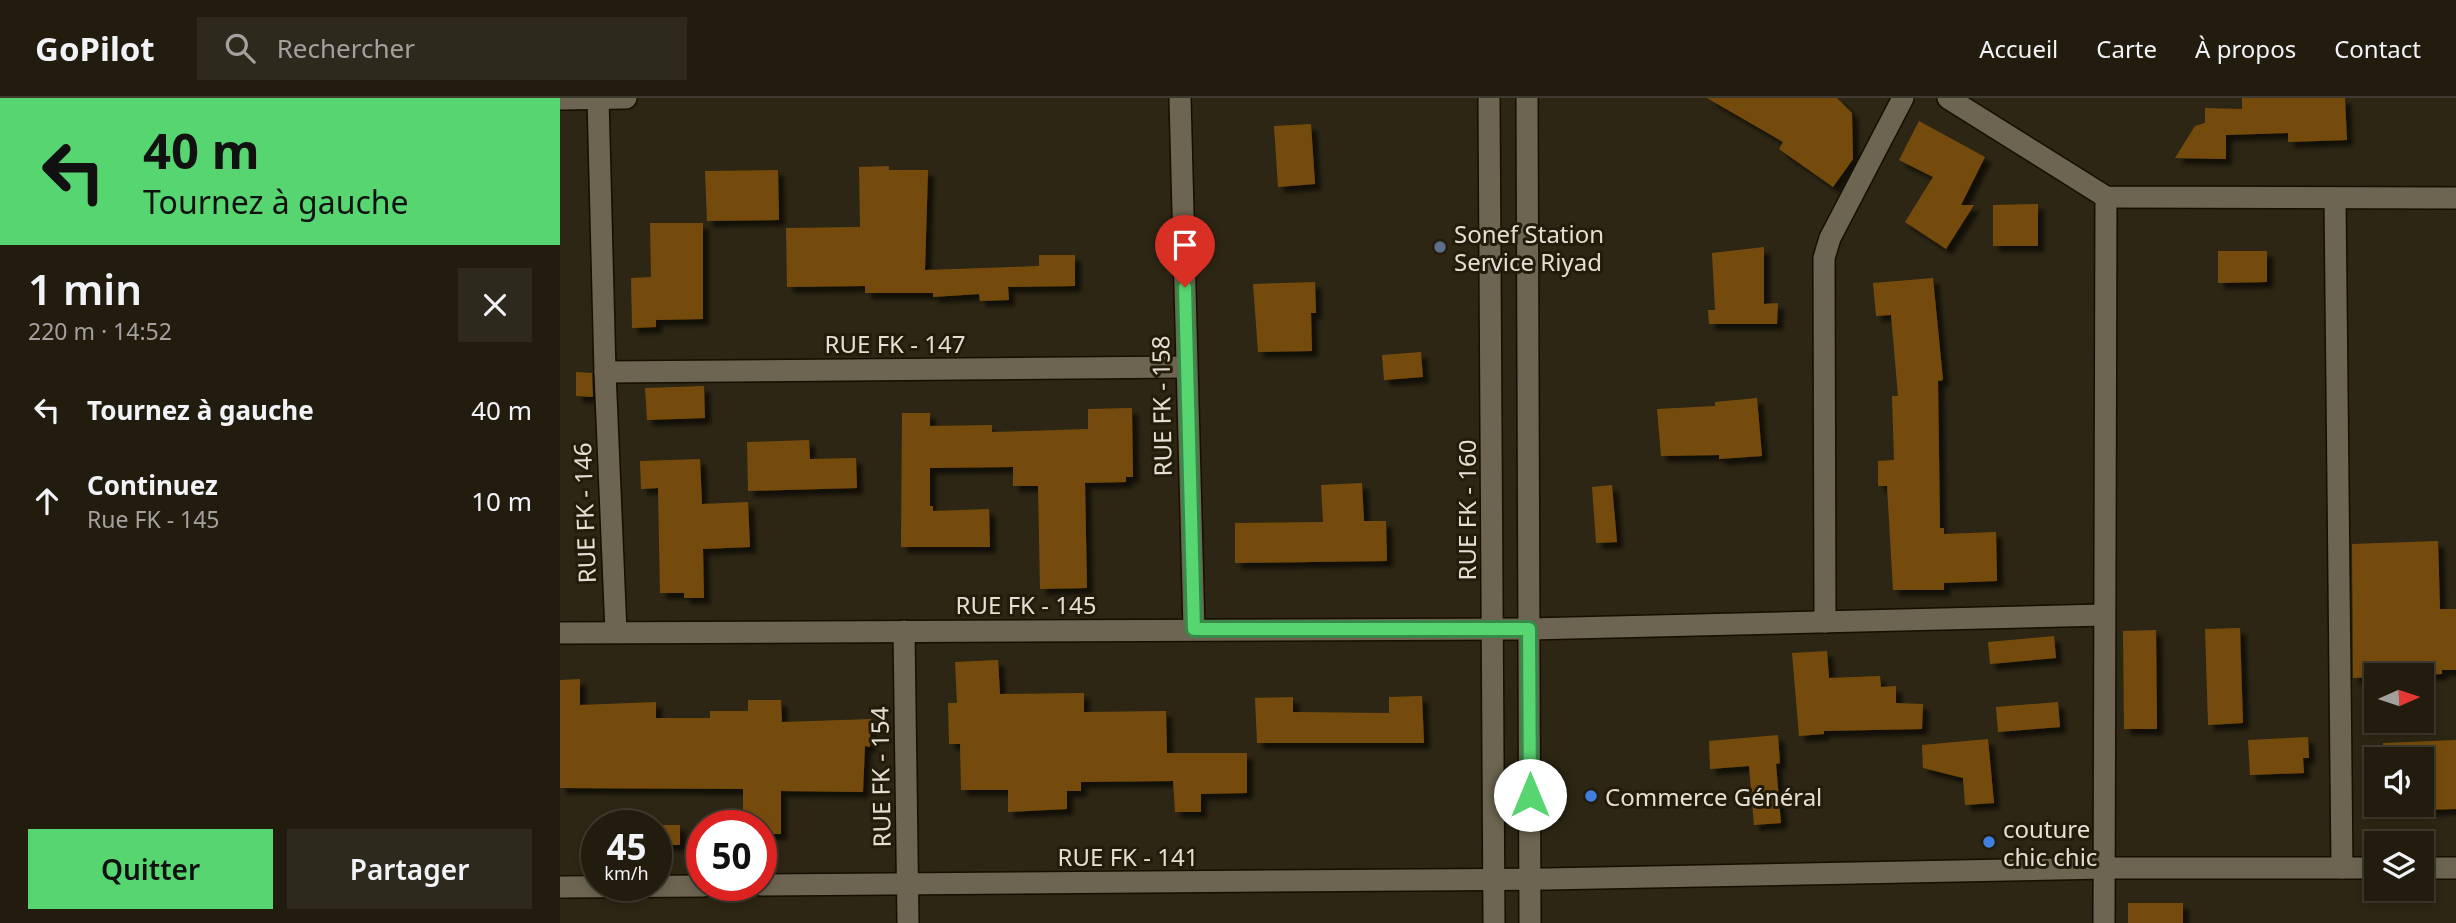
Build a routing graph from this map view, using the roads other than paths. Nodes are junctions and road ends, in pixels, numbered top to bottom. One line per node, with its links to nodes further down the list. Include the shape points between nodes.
1 (598, 98): 2 (street); 8 (street); 13 (street, RUE FK - 146)
2 (626, 98)
3 (1180, 98): 12 (street, RUE FK - 158)
4 (1489, 98): 16 (street, RUE FK - 160)
5 (1527, 98): 18 (street)
6 (1903, 98): 15 (street, via 1824,258)
7 (1948, 98): 9 (street)
8 (560, 99)
9 (2106, 197): 10 (street); 14 (street)
10 (2335, 198): 11 (street); 23 (street)
11 (2456, 198)
12 (1186, 368): 13 (street, RUE FK - 147); 17 (street, RUE FK - 158)
13 (605, 372): 20 (street, RUE FK - 146)
14 (2104, 615): 15 (street, RUE FK - 145); 22 (street)
15 (1825, 622): 18 (street, RUE FK - 145)
16 (1492, 628): 17 (street, RUE FK - 145); 18 (street, RUE FK - 145); 28 (street, RUE FK - 160)
17 (1194, 629): 19 (street, RUE FK - 145)
18 (1529, 629): 27 (street)
19 (904, 631): 20 (street, RUE FK - 145); 29 (street, RUE FK - 154)
20 (616, 632): 21 (street, RUE FK - 145)
21 (560, 633)
22 (2105, 868): 23 (street, RUE FK - 141); 27 (street, RUE FK - 141); 36 (street)
23 (2342, 868): 24 (street, RUE FK - 141)
24 (2364, 868)
25 (2434, 868): 26 (street)
26 (2456, 868)
27 (1530, 878): 28 (street, RUE FK - 141); 35 (street)
28 (1494, 880): 29 (street, RUE FK - 141); 34 (street, RUE FK - 160)
29 (908, 884): 30 (street, RUE FK - 141); 33 (street, RUE FK - 154)
30 (777, 885)
31 (686, 886): 32 (street)
32 (560, 887)
33 (908, 923)
34 (1494, 923)
35 (1530, 923)
36 (2104, 923)

